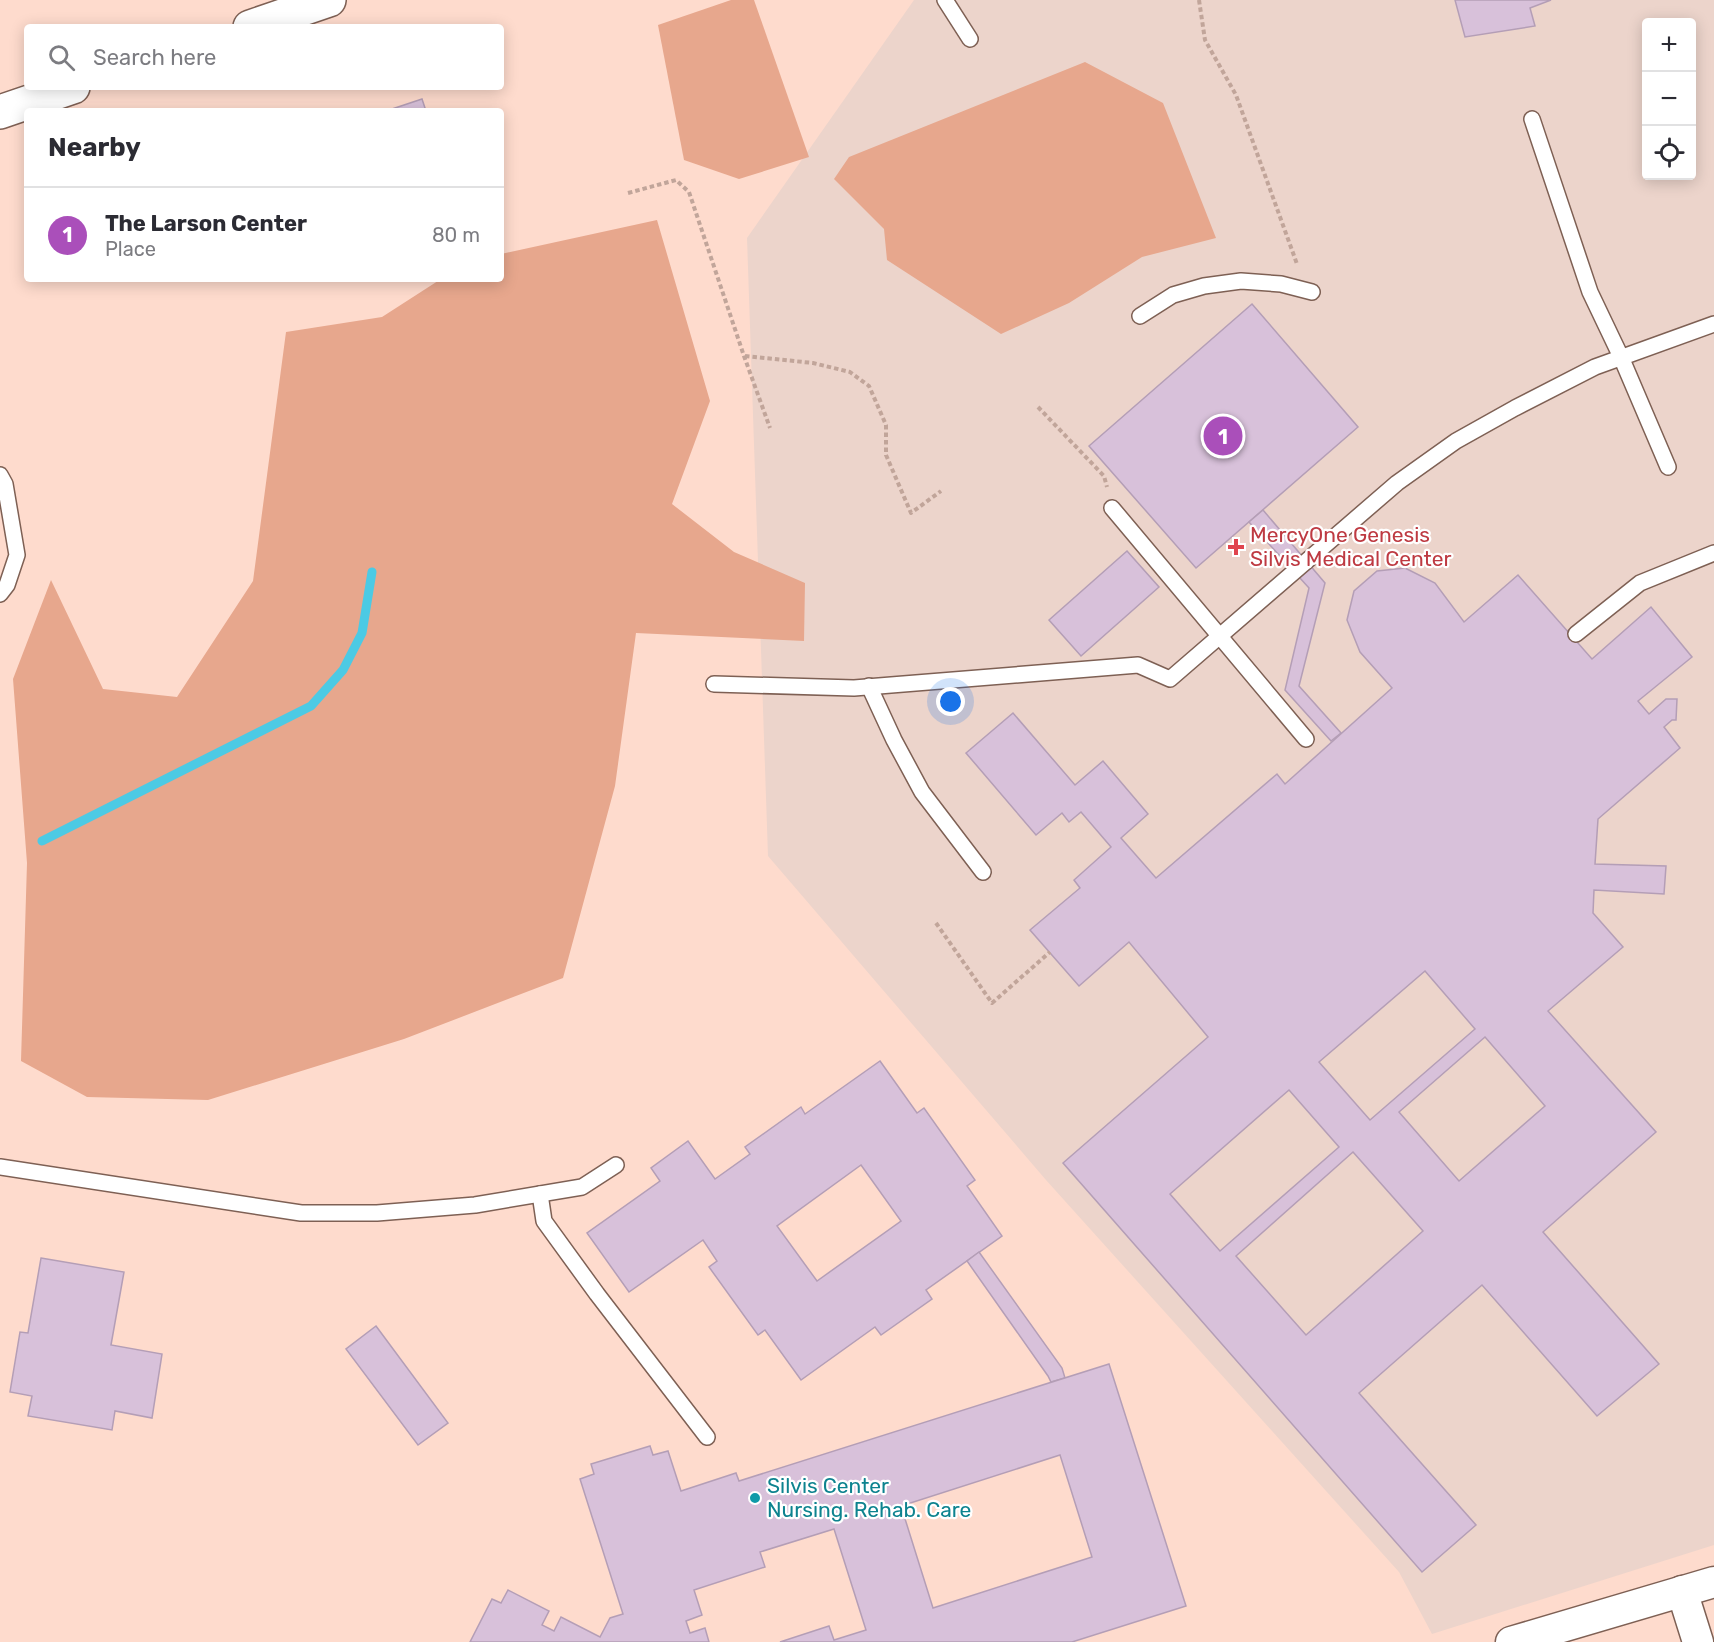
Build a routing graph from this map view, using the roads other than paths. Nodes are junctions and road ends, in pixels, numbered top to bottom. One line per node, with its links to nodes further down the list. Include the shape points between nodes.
1 (329, 0): 3 (street)
2 (945, 0): 4 (lane)
3 (259, 24)
4 (970, 39)
5 (64, 90): 6 (street)
6 (0, 112)
7 (1532, 119): 11 (lane, via 1590,292)
8 (1312, 292): 9 (lane, via 1281,284 1241,281 1204,286 1173,296)
9 (1140, 316)
10 (1714, 324): 11 (lane)
11 (1621, 357): 12 (lane); 18 (lane, via 1594,367 1456,441 1397,483)
12 (1668, 466)
13 (0, 475): 16 (lane, via 5,484 17,555)
14 (1112, 508): 18 (lane)
15 (1713, 558): 17 (lane, via 1640,583)
16 (0, 594)
17 (1576, 634)
18 (1221, 636): 20 (lane, via 1170,679 1138,665); 21 (lane)
19 (714, 684): 20 (lane)
20 (869, 687): 22 (lane, via 922,792)
21 (1306, 740)
22 (983, 872)
23 (616, 1165): 25 (lane, via 582,1187)
24 (0, 1167): 25 (lane, via 301,1213 453,1207)
25 (540, 1194): 26 (lane, via 544,1221)
26 (707, 1437)
27 (1714, 1582): 28 (street)
28 (1682, 1591): 29 (street); 30 (street)
29 (1511, 1642)
30 (1698, 1642)

